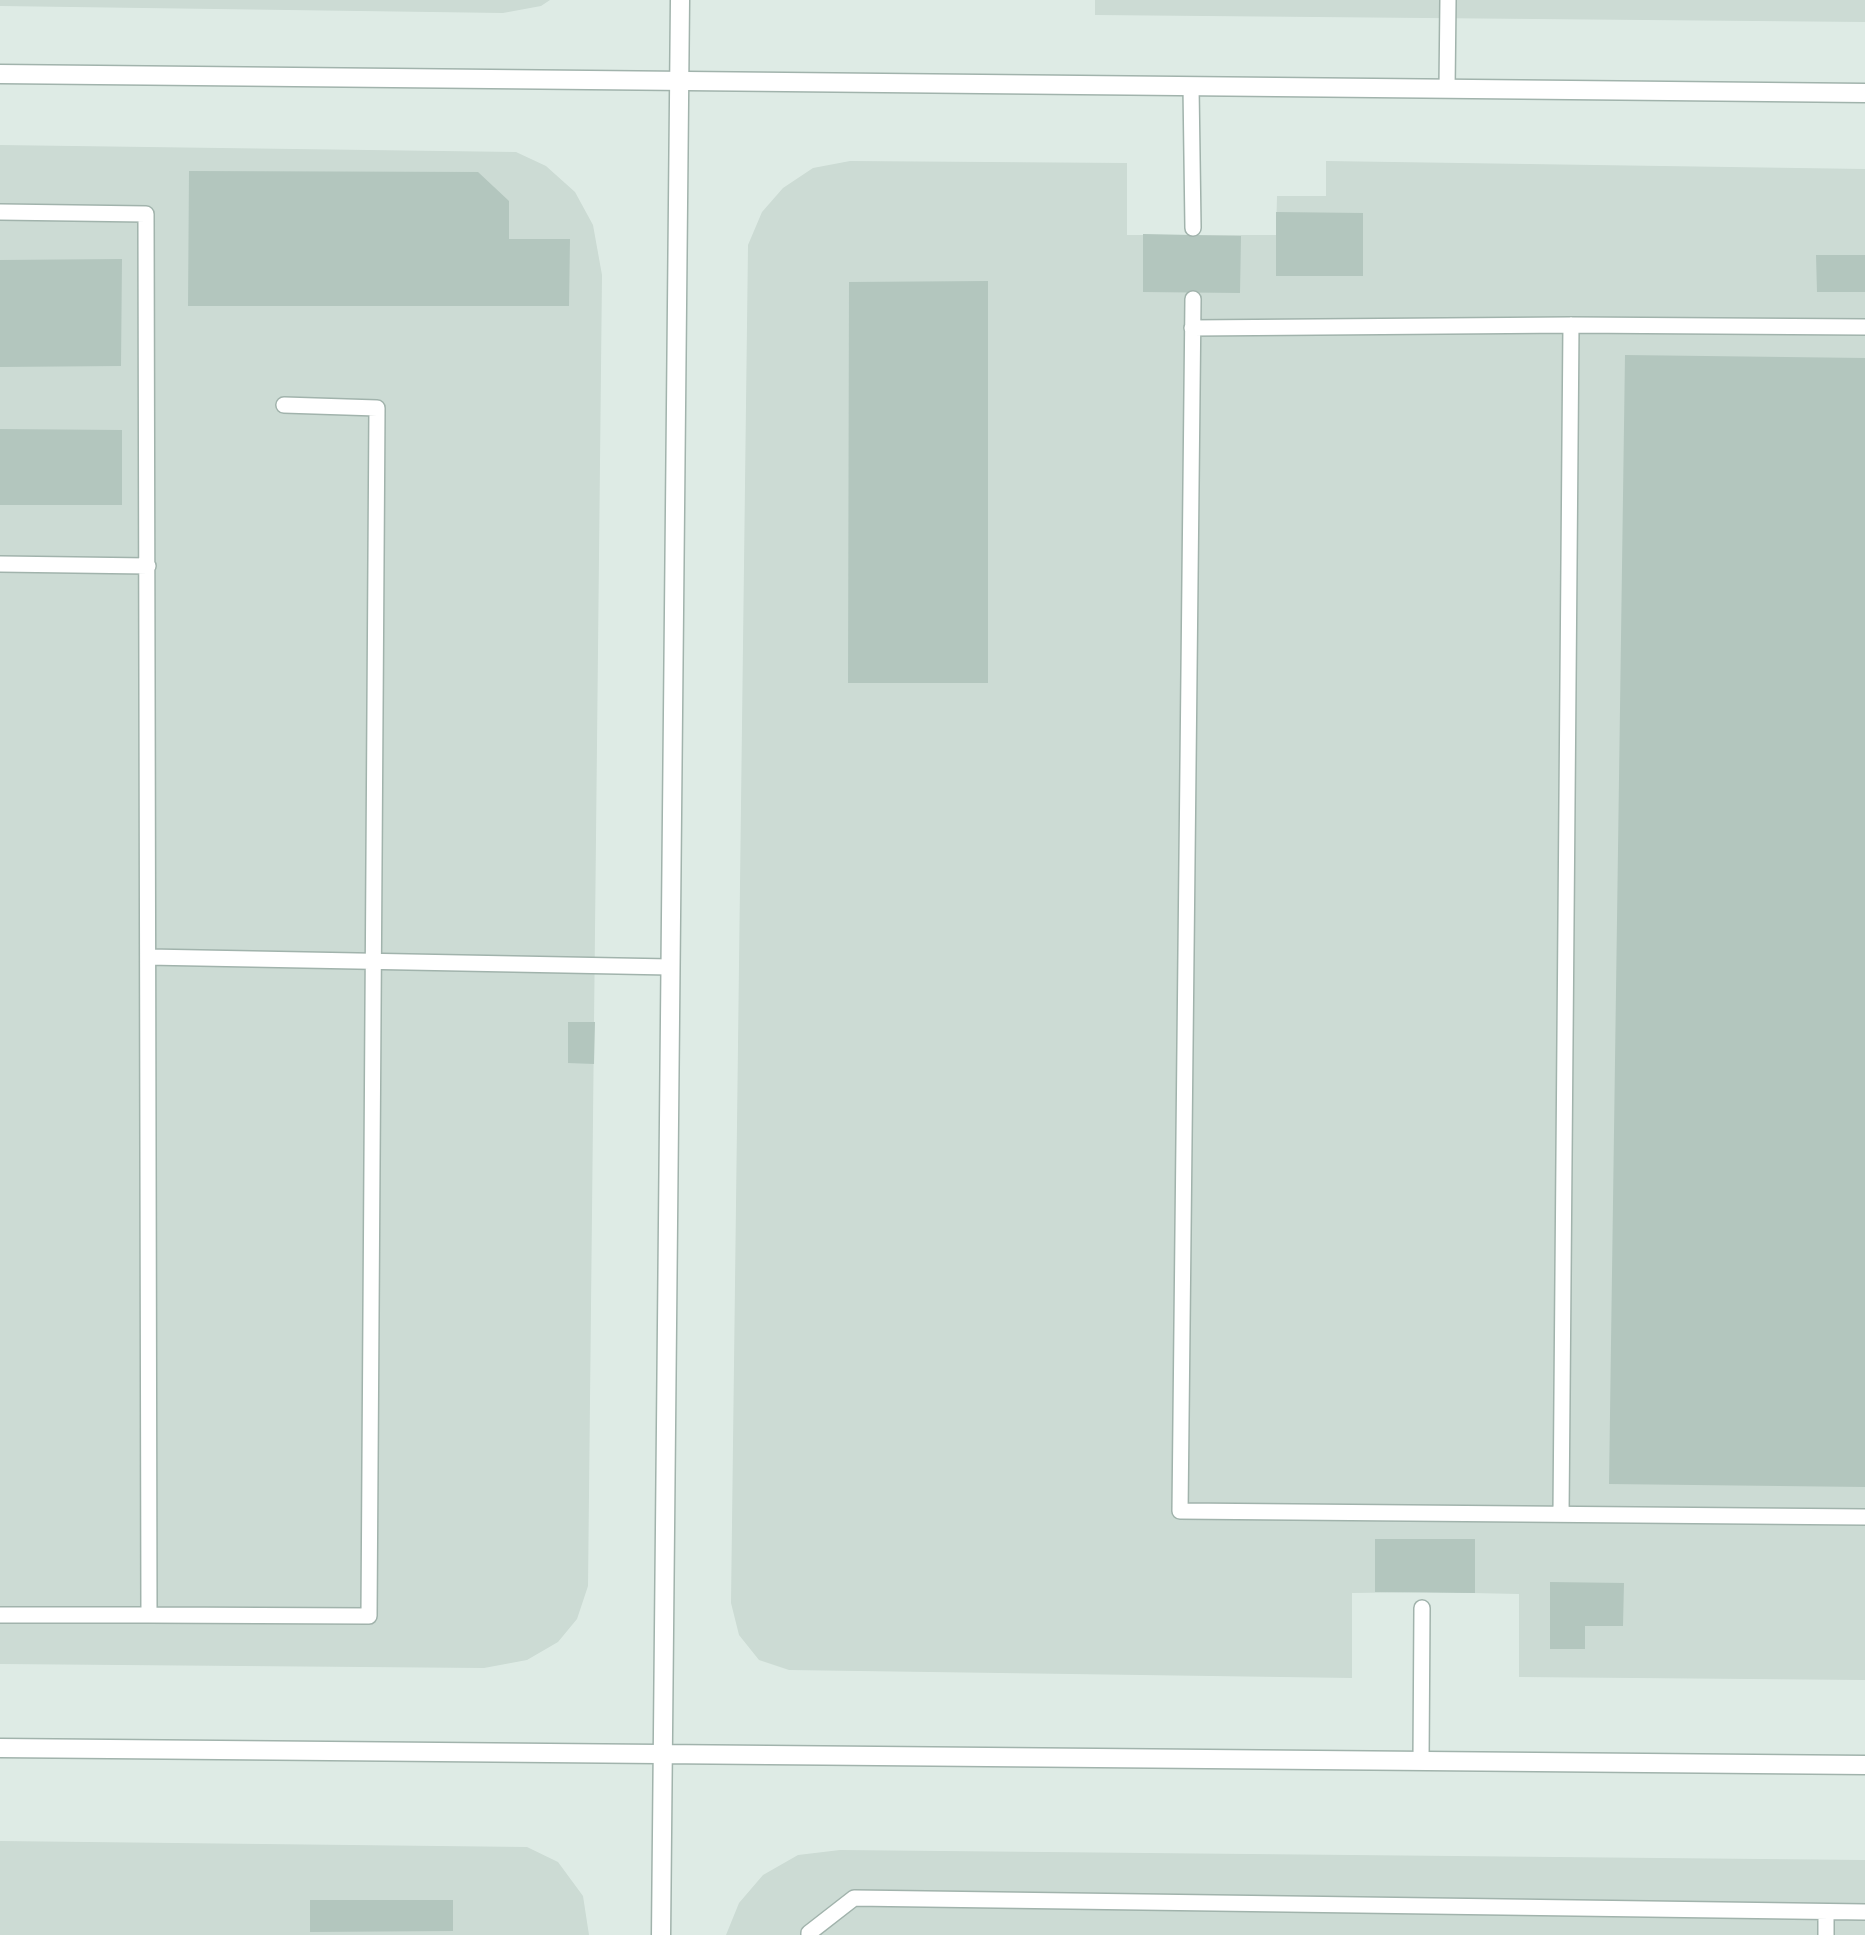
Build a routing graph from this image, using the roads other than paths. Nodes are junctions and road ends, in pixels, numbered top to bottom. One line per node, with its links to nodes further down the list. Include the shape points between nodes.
1 (680, 0): 4 (street)
2 (1448, 0): 6 (lane)
3 (0, 74): 4 (street)
4 (679, 81): 5 (street); 19 (street)
5 (1191, 86): 6 (street); 9 (lane)
6 (1448, 88): 7 (street)
7 (1865, 93)
8 (0, 212): 16 (lane, via 146,214)
9 (1192, 228)
10 (1193, 299): 13 (lane)
11 (1570, 325): 12 (lane); 13 (lane); 20 (lane)
12 (1865, 327)
13 (1192, 328): 20 (lane, via 1180,1511 1423,1519)
14 (284, 405): 18 (lane, via 376,408)
15 (0, 564): 16 (lane)
16 (148, 566): 17 (lane)
17 (148, 957): 18 (lane); 24 (lane)
18 (373, 962): 19 (lane); 24 (lane, via 369,1616)
19 (670, 967): 26 (street)
20 (1561, 1514): 21 (lane)
21 (1865, 1517)
22 (1422, 1608): 27 (lane)
23 (0, 1615): 24 (lane)
24 (149, 1615)
25 (0, 1748): 26 (street)
26 (663, 1754): 27 (street); 31 (street)
27 (1421, 1761): 28 (street)
28 (1865, 1765)
29 (1826, 1912): 30 (lane); 32 (lane, via 854,1898); 33 (lane)
30 (1865, 1912)
31 (661, 1935)
32 (809, 1935)
33 (1826, 1935)

